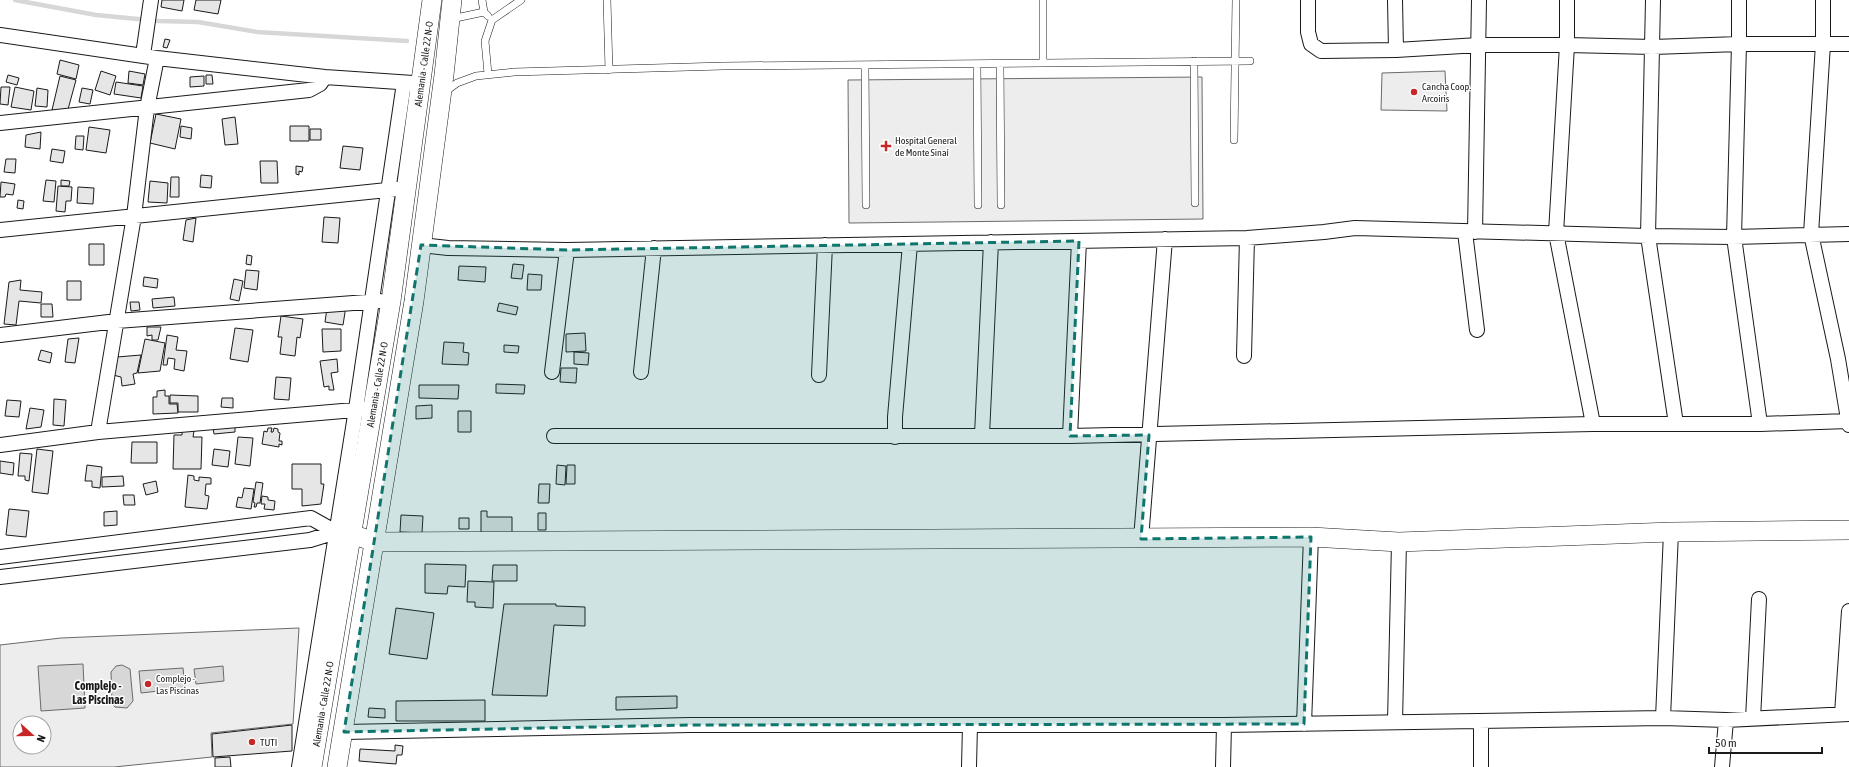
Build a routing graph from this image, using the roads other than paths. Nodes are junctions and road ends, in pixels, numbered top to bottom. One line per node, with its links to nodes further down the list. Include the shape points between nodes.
1 (151, 0): 27 (street)
2 (432, 0): 39 (street, Alemania - Calle 22 N-O)
3 (452, 0): 17 (street, Alemania - Calle 22 N-O)
4 (482, 0): 16 (lane)
5 (521, 0): 18 (lane)
6 (608, 0): 36 (lane)
7 (1042, 0): 32 (lane)
8 (1236, 0): 30 (lane)
9 (1308, 0): 26 (street, via 1308,32 1311,44 1321,52)
10 (1396, 0): 26 (street)
11 (1478, 0): 23 (street)
12 (1567, 0): 24 (street)
13 (1653, 0): 25 (street)
14 (1739, 0): 20 (street)
15 (1823, 0): 21 (street)
16 (484, 12): 17 (lane); 18 (lane)
17 (449, 20): 40 (street, Alemania - Calle 22 N-O)
18 (492, 20): 37 (lane, via 485,41)
19 (0, 36): 27 (street)
20 (1740, 44): 21 (street); 25 (street); 56 (street)
21 (1823, 44): 22 (street); 53 (street)
22 (1849, 44)
23 (1479, 45): 24 (street); 26 (street); 51 (street)
24 (1567, 45): 25 (street); 52 (street)
25 (1653, 48): 55 (street)
26 (1396, 50)
27 (143, 55): 28 (street)
28 (157, 58): 38 (street); 41 (street)
29 (1194, 61): 30 (lane); 32 (lane); 45 (lane)
30 (1235, 61): 31 (lane); 43 (lane)
31 (1250, 61)
32 (1043, 63): 34 (lane)
33 (978, 64): 34 (lane); 35 (lane); 47 (lane)
34 (1000, 64): 48 (lane)
35 (865, 65): 36 (lane); 46 (lane)
36 (609, 70): 37 (lane)
37 (488, 74): 40 (lane, via 466,78)
38 (325, 77): 39 (street); 41 (street, via 320,84 309,90)
39 (412, 83): 44 (street, Alemania - Calle 22 N-O)
40 (440, 95): 62 (street, Alemania - Calle 22 N-O)
41 (147, 108): 42 (street); 49 (street)
42 (0, 123)
43 (1234, 140)
44 (398, 189): 49 (street); 66 (street, Alemania - Calle 22 N-O)
45 (1195, 202)
46 (866, 205)
47 (978, 205)
48 (1001, 205)
49 (134, 216): 50 (street); 67 (street)
50 (0, 230)
51 (1470, 232): 52 (street); 57 (street, via 1354,228); 68 (street)
52 (1556, 233): 55 (street); 77 (street)
53 (1811, 234): 54 (street); 56 (street); 71 (street)
54 (1849, 234)
55 (1648, 236): 56 (street); 78 (street)
56 (1734, 237): 79 (street)
57 (1247, 238): 58 (street); 70 (street)
58 (1165, 240): 59 (street); 82 (street)
59 (1079, 241): 60 (street); 84 (street)
60 (991, 242): 61 (street); 81 (street)
61 (910, 244): 63 (street); 85 (street)
62 (421, 245): 65 (street, via 448,248); 92 (street, Alemania - Calle 22 N-O)
63 (825, 245): 64 (street); 74 (street)
64 (654, 248): 65 (street); 73 (street)
65 (566, 250): 72 (street)
66 (382, 301): 67 (street); 75 (street, Alemania - Calle 22 N-O)
67 (117, 321): 69 (street); 80 (street)
68 (1476, 330)
69 (0, 335)
70 (1244, 356)
71 (1844, 358): 76 (street)
72 (552, 372)
73 (641, 372)
74 (819, 375)
75 (364, 409): 80 (street); 89 (street, Alemania - Calle 22 N-O)
76 (1849, 423): 79 (street)
77 (1594, 424): 78 (street); 82 (street)
78 (1676, 424): 79 (street)
79 (1760, 424)
80 (98, 432): 86 (street)
81 (982, 435): 84 (street); 85 (street)
82 (1149, 435): 84 (street); 91 (street)
83 (554, 436): 85 (street)
84 (1070, 436)
85 (895, 437)
86 (0, 445)
87 (1849, 530): 88 (street)
88 (1671, 532): 93 (street); 99 (street)
89 (343, 533): 92 (street); 94 (street, via 311,518); 95 (street, via 310,540); 108 (street); 109 (street, Alemania - Calle 22 N-O)
90 (1311, 537): 91 (street); 93 (street); 104 (street)
91 (1141, 539): 92 (street)
92 (375, 542): 107 (street, Alemania - Calle 22 N-O)
93 (1400, 542): 103 (street)
94 (0, 557)
95 (0, 577)
96 (1759, 599): 100 (street)
97 (1849, 612): 98 (street)
98 (1845, 714): 100 (street)
99 (1663, 718): 101 (street); 102 (street)
100 (1753, 719): 101 (street)
101 (1726, 720): 114 (street)
102 (1481, 721): 103 (street); 113 (street)
103 (1395, 722): 104 (street)
104 (1304, 724): 106 (street)
105 (970, 725): 106 (street); 107 (street, via 698,725); 111 (street)
106 (1224, 725): 112 (street)
107 (344, 732): 110 (street, Alemania - Calle 22 N-O)
108 (299, 767)
109 (312, 767)
110 (337, 767)
111 (969, 767)
112 (1223, 767)
113 (1481, 767)
114 (1722, 767)

